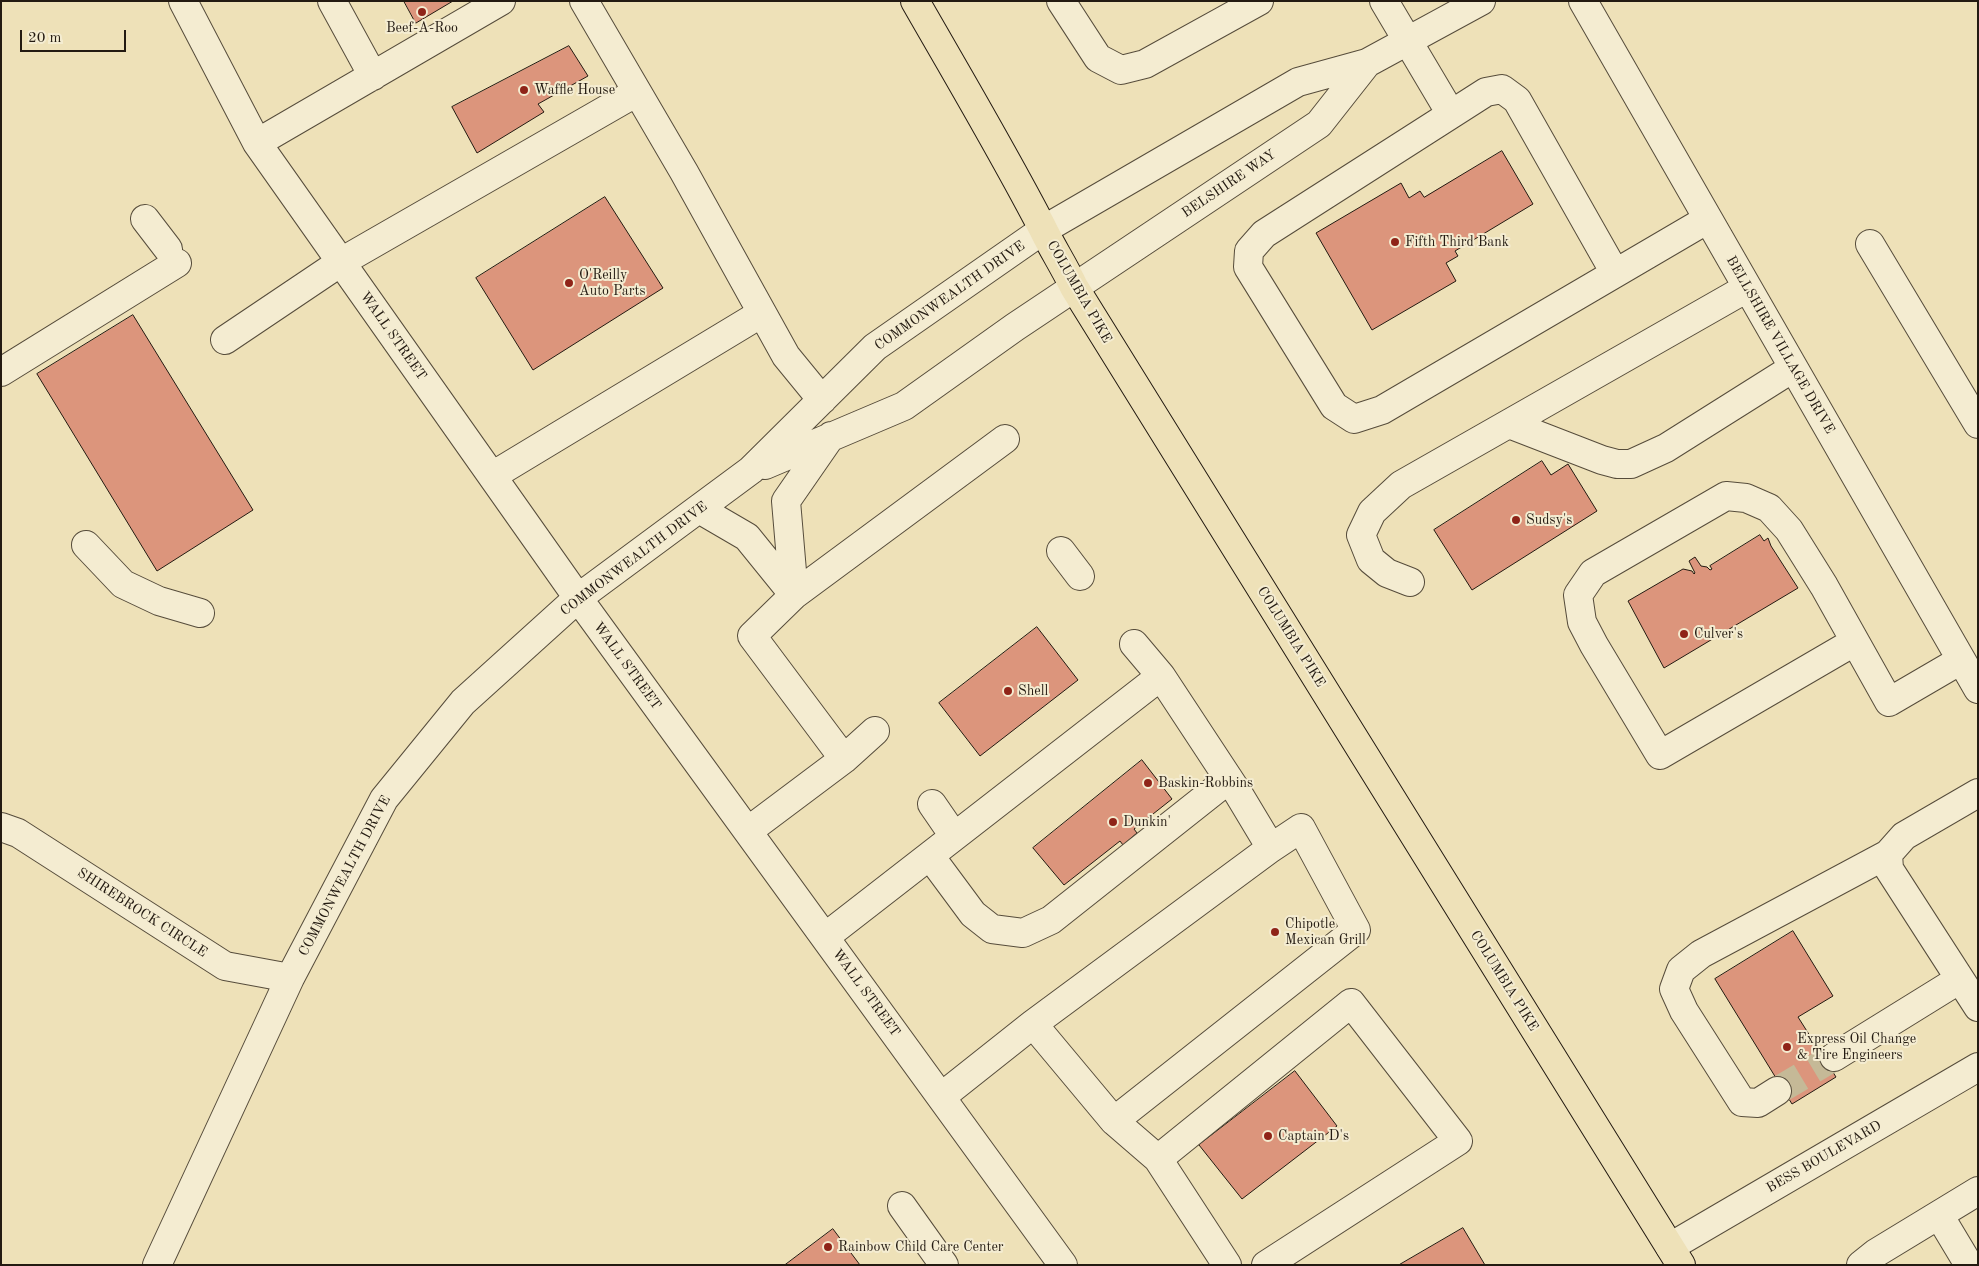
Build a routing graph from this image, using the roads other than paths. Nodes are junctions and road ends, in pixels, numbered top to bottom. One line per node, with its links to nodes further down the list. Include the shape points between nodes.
1 (183, 1): 16 (street, WALL STREET)
2 (332, 1): 13 (street)
3 (500, 1): 13 (street)
4 (584, 1): 14 (street)
5 (914, 1): 19 (main road, COLUMBIA PIKE, via 1011,168)
6 (1061, 1): 7 (street, via 1098,58 1121,70 1144,64)
7 (1259, 1)
8 (1384, 1): 11 (street)
9 (1481, 1): 11 (street, BELSHIRE WAY)
10 (1583, 1): 18 (street, BELLSHIRE VILLAGE DRIVE)
11 (1407, 42): 12 (street, BELSHIRE WAY); 15 (street)
12 (1367, 63): 19 (street, BELSHIRE WAY, via 1298,82); 23 (street, BELSHIRE WAY, via 1319,124)
13 (374, 76): 16 (street)
14 (637, 92): 21 (street); 25 (street)
15 (1451, 114): 22 (street, via 1486,92 1502,89 1517,100); 22 (street, via 1264,234 1249,251 1248,267 1334,406 1354,419 1382,410)
16 (257, 143): 21 (street, WALL STREET)
17 (145, 219): 28 (street, via 173,256)
18 (1708, 219): 22 (street); 24 (street, BELLSHIRE VILLAGE DRIVE)
19 (1043, 230): 23 (main road, COLUMBIA PIKE); 29 (street, COMMONWEALTH DRIVE, via 875,347)
20 (1870, 244): 31 (street)
21 (341, 262): 26 (street); 35 (street, WALL STREET)
22 (1615, 274)
23 (1074, 288): 32 (street, COMMONWEALTH DRIVE, via 904,406); 76 (main road, COLUMBIA PIKE)
24 (1747, 288): 27 (street, BELLSHIRE VILLAGE DRIVE); 30 (street)
25 (762, 313): 29 (street, via 786,356); 35 (street)
26 (225, 340)
27 (1793, 368): 30 (street, via 1666,448 1631,464 1618,464); 46 (street, BELLSHIRE VILLAGE DRIVE)
28 (1, 372)
29 (822, 400): 34 (street, COMMONWEALTH DRIVE)
30 (1509, 424): 40 (street, via 1401,485 1372,512 1361,535 1371,560 1387,573)
31 (1978, 424)
32 (831, 436): 34 (street, COMMONWEALTH DRIVE); 41 (street, via 786,501)
33 (1005, 439): 41 (street)
34 (751, 470): 36 (street, COMMONWEALTH DRIVE)
35 (492, 476): 42 (street, WALL STREET)
36 (699, 509): 41 (street, via 748,537); 42 (street, COMMONWEALTH DRIVE)
37 (86, 545): 43 (street, via 123,584 159,601)
38 (1062, 551): 39 (street)
39 (1080, 576)
40 (1410, 582)
41 (794, 595): 50 (street, via 752,636)
42 (578, 598): 55 (street, WALL STREET); 63 (street, COMMONWEALTH DRIVE, via 463,702 384,799)
43 (200, 612)
44 (1854, 642): 44 (street, via 1660,755 1582,622 1578,595 1593,573 1726,496 1746,498 1769,508 1789,530); 46 (street, via 1889,702)
45 (1134, 644): 47 (street)
46 (1961, 660): 48 (street, BELLSHIRE VILLAGE DRIVE)
47 (1161, 676): 51 (street); 56 (street)
48 (1978, 689)
49 (875, 731): 50 (street)
50 (844, 759): 55 (street)
51 (1234, 786): 57 (street); 59 (street, via 1051,920 1023,932 992,929 973,914); 62 (street, via 1048,938 1020,950)
52 (1978, 793): 58 (street, via 1904,836)
53 (932, 804): 56 (street)
54 (1, 827): 63 (street, SHIREBROCK CIRCLE, via 18,834 225,966)
55 (748, 831): 61 (street, WALL STREET)
56 (954, 836): 59 (street)
57 (1271, 848): 66 (street); 71 (street, via 1301,828 1356,930)
58 (1888, 854): 64 (street, via 1889,869); 69 (street, via 1701,954 1681,970 1674,989 1742,1102 1758,1102)
59 (925, 860): 60 (street); 61 (street)
60 (940, 892)
61 (824, 936): 70 (street, WALL STREET)
62 (999, 948)
63 (290, 978): 77 (street, COMMONWEALTH DRIVE)
64 (1960, 979): 65 (street); 67 (street)
65 (1978, 1007)
66 (1033, 1024): 70 (street); 71 (street)
67 (1834, 1057)
68 (1978, 1067): 76 (street, BESS BOULEVARD)
69 (1777, 1091)
70 (941, 1097): 79 (street, WALL STREET)
71 (1114, 1121): 72 (street)
72 (1158, 1159): 80 (street); 81 (street, via 1351,1004 1458,1141)
73 (1978, 1191): 75 (street)
74 (902, 1206): 78 (street)
75 (1939, 1215): 82 (street); 83 (street)
76 (1675, 1256)
77 (157, 1265)
78 (944, 1265)
79 (1063, 1265)
80 (1227, 1265)
81 (1266, 1265)
82 (1861, 1265)
83 (1969, 1265)

